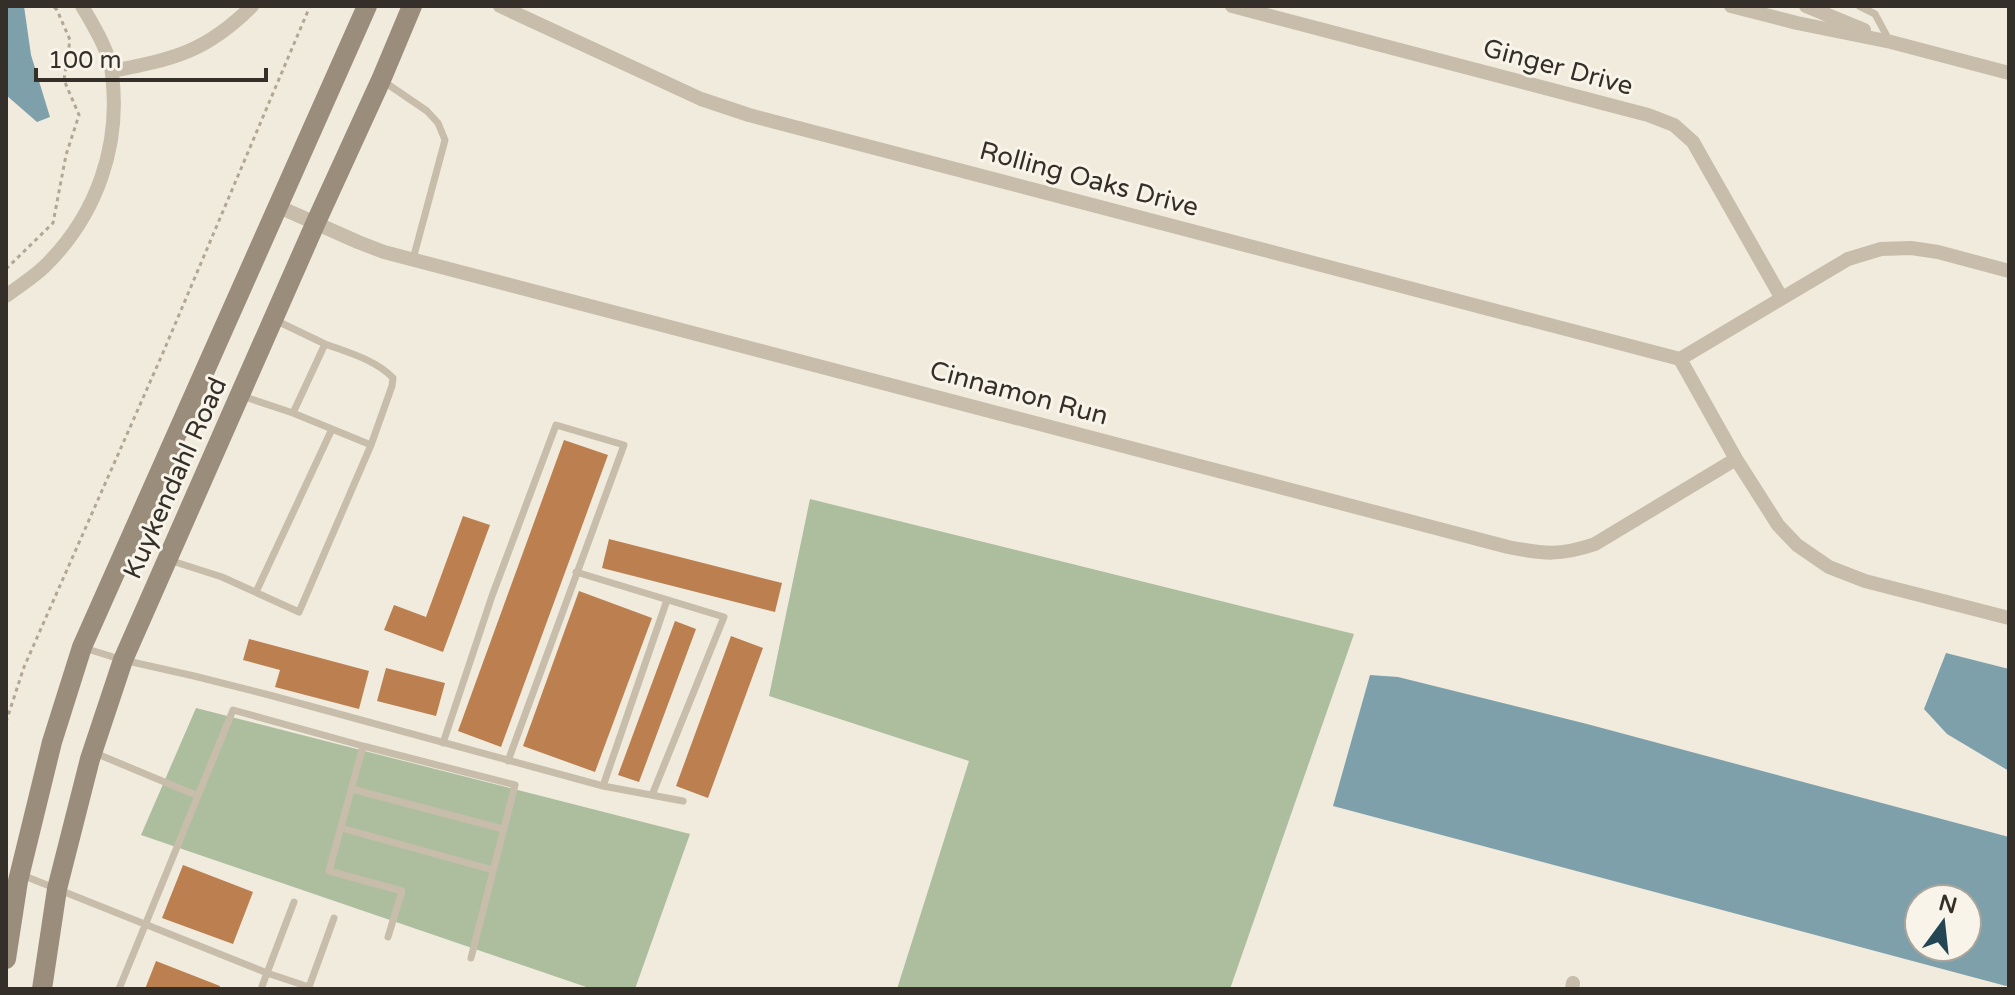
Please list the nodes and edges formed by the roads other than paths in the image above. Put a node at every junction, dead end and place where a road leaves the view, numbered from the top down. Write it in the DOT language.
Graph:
graph roads {
  1 [pos="82,6"];
  2 [pos="252,6"];
  3 [pos="367,6"];
  4 [pos="412,6"];
  5 [pos="500,6"];
  6 [pos="1232,6"];
  7 [pos="1731,6"];
  8 [pos="1803,6"];
  9 [pos="1859,6"];
  10 [pos="1797,23"];
  11 [pos="1891,42"];
  12 [pos="112,71"];
  13 [pos="2009,73"];
  14 [pos="381,80"];
  15 [pos="277,206"];
  16 [pos="316,222"];
  17 [pos="413,259"];
  18 [pos="2009,271"];
  19 [pos="6,296"];
  20 [pos="1781,297"];
  21 [pos="273,319"];
  22 [pos="325,344"];
  23 [pos="1680,359"];
  24 [pos="240,395"];
  25 [pos="293,413"];
  26 [pos="332,429"];
  27 [pos="371,445"];
  28 [pos="1736,459"];
  29 [pos="167,560"];
  30 [pos="576,572"];
  31 [pos="256,592"];
  32 [pos="667,600"];
  33 [pos="2009,618"];
  34 [pos="82,647"];
  35 [pos="123,660"];
  36 [pos="443,743"];
  37 [pos="363,746"];
  38 [pos="93,752"];
  39 [pos="508,761"];
  40 [pos="603,786"];
  41 [pos="352,789"];
  42 [pos="652,795"];
  43 [pos="198,796"];
  44 [pos="683,801"];
  45 [pos="341,828"];
  46 [pos="503,829"];
  47 [pos="493,870"];
  48 [pos="20,874"];
  49 [pos="57,889"];
  50 [pos="294,902"];
  51 [pos="334,918"];
  52 [pos="145,924"];
  53 [pos="388,937"];
  54 [pos="471,958"];
  55 [pos="6,959"];
  56 [pos="267,973"];
  57 [pos="309,988"];
  58 [pos="42,989"];
  59 [pos="119,989"];
  60 [pos="261,989"];
  1 -- 12 [label="street"];
  2 -- 12 [label="street"];
  3 -- 15 [label="main road, Kuykendahl Road"];
  4 -- 14 [label="main road, Kuykendahl Road"];
  5 -- 23 [label="street, Rolling Oaks Drive"];
  6 -- 20 [label="street, Ginger Drive"];
  7 -- 10 [label="street"];
  8 -- 10 [label="lane"];
  8 -- 11 [label="street"];
  9 -- 11 [label="lane"];
  10 -- 11 [label="street"];
  11 -- 13 [label="street"];
  12 -- 19 [label="street"];
  14 -- 16 [label="main road, Kuykendahl Road"];
  14 -- 17 [label="lane"];
  15 -- 16 [label="street, Cinnamon Run"];
  15 -- 34 [label="main road, Kuykendahl Road"];
  16 -- 17 [label="street, Cinnamon Run"];
  16 -- 21 [label="main road, Kuykendahl Road"];
  17 -- 28 [label="street, Cinnamon Run"];
  18 -- 20 [label="street"];
  20 -- 23 [label="street"];
  21 -- 22 [label="lane"];
  21 -- 24 [label="main road, Kuykendahl Road"];
  22 -- 25 [label="lane"];
  22 -- 27 [label="lane"];
  23 -- 28 [label="street"];
  24 -- 25 [label="lane"];
  24 -- 29 [label="main road, Kuykendahl Road"];
  25 -- 26 [label="lane"];
  26 -- 27 [label="lane"];
  26 -- 31 [label="lane"];
  27 -- 31 [label="lane"];
  28 -- 33 [label="street"];
  29 -- 31 [label="lane"];
  29 -- 35 [label="main road, Kuykendahl Road"];
  30 -- 32 [label="lane"];
  30 -- 36 [label="lane"];
  30 -- 39 [label="lane"];
  32 -- 40 [label="lane"];
  32 -- 42 [label="lane"];
  34 -- 35 [label="lane"];
  34 -- 48 [label="main road, Kuykendahl Road"];
  35 -- 36 [label="lane"];
  35 -- 38 [label="main road, Kuykendahl Road"];
  36 -- 39 [label="lane"];
  37 -- 41 [label="lane"];
  37 -- 43 [label="lane"];
  37 -- 46 [label="lane"];
  38 -- 43 [label="lane"];
  38 -- 49 [label="main road, Kuykendahl Road"];
  39 -- 40 [label="lane"];
  40 -- 42 [label="lane"];
  41 -- 45 [label="lane"];
  41 -- 46 [label="lane"];
  42 -- 44 [label="lane"];
  43 -- 52 [label="lane"];
  45 -- 47 [label="lane"];
  45 -- 53 [label="lane"];
  46 -- 47 [label="lane"];
  47 -- 54 [label="lane"];
  48 -- 49 [label="lane"];
  48 -- 55 [label="main road, Kuykendahl Road"];
  49 -- 52 [label="lane"];
  49 -- 58 [label="main road, Kuykendahl Road"];
  50 -- 56 [label="lane"];
  51 -- 57 [label="lane"];
  52 -- 56 [label="lane"];
  52 -- 59 [label="lane"];
  56 -- 57 [label="lane"];
  56 -- 60 [label="lane"];
}
